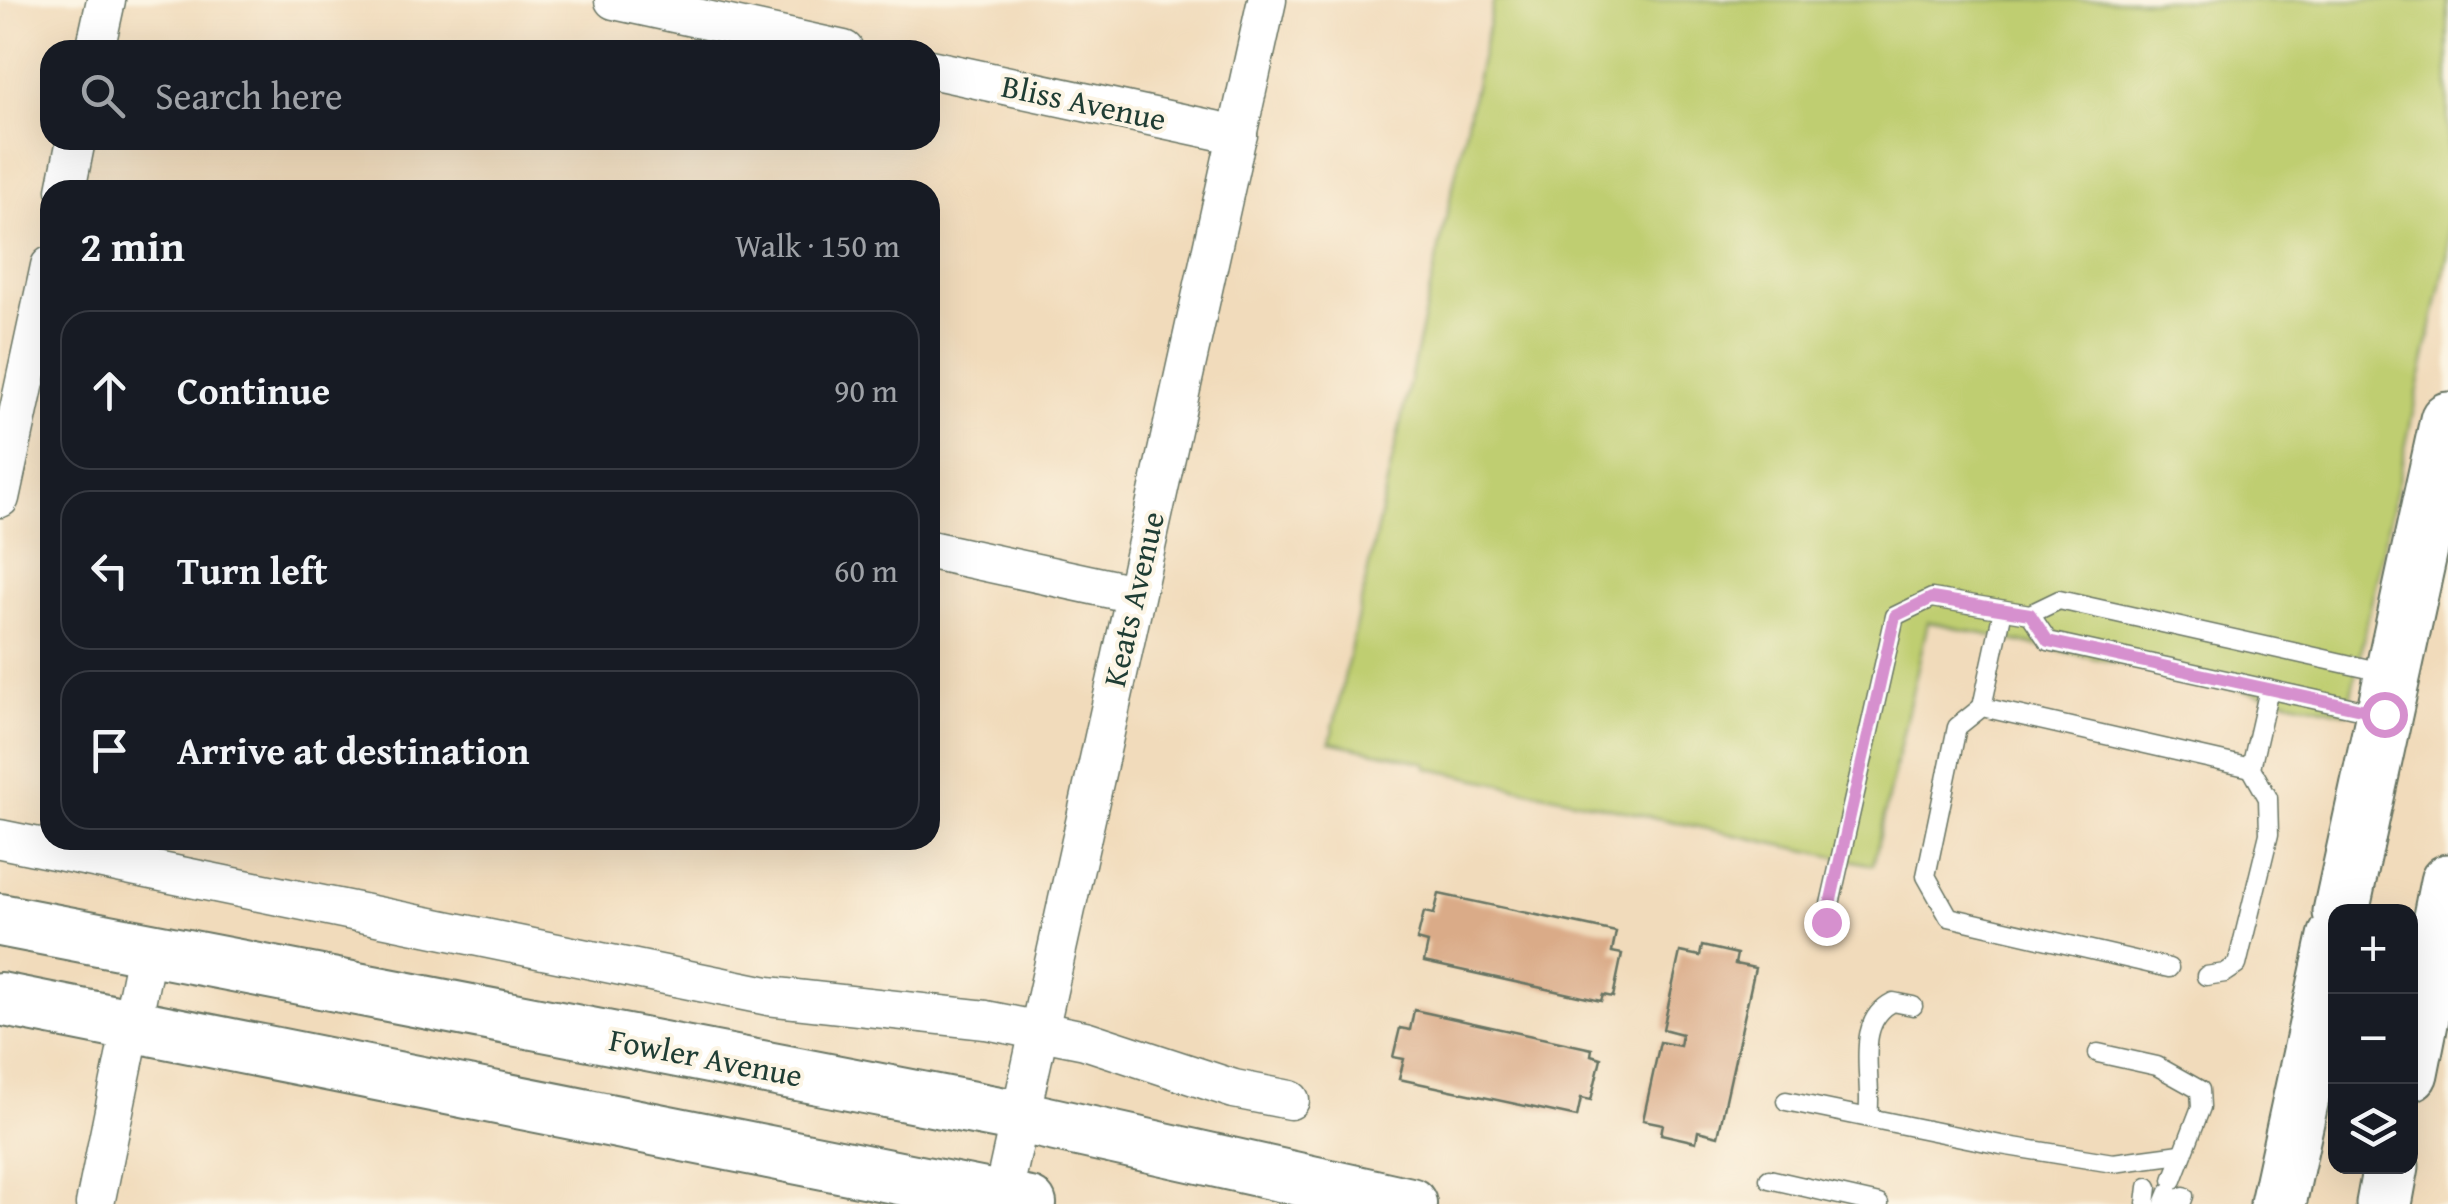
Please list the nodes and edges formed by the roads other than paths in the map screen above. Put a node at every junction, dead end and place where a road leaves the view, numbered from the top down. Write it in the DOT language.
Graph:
graph roads {
  1 [pos="106,0"];
  2 [pos="614,0"];
  3 [pos="1267,0"];
  4 [pos="97,40"];
  5 [pos="798,40"];
  6 [pos="940,70"];
  7 [pos="1238,135"];
  8 [pos="74,150"];
  9 [pos="68,180"];
  10 [pos="40,297"];
  11 [pos="13,382"];
  12 [pos="2448,420"];
  13 [pos="0,498"];
  14 [pos="940,552"];
  15 [pos="1134,594"];
  16 [pos="2003,610"];
  17 [pos="2030,614"];
  18 [pos="2269,689"];
  19 [pos="2388,694"];
  20 [pos="1982,707"];
  21 [pos="2250,768"];
  22 [pos="0,839"];
  23 [pos="40,847"];
  24 [pos="54,850"];
  25 [pos="2448,882"];
  26 [pos="2343,904"];
  27 [pos="0,920"];
  28 [pos="1826,922"];
  29 [pos="147,948"];
  30 [pos="2169,968"];
  31 [pos="2328,974"];
  32 [pos="2206,976"];
  33 [pos="0,999"];
  34 [pos="1913,1006"];
  35 [pos="132,1025"];
  36 [pos="1038,1030"];
  37 [pos="2418,1033"];
  38 [pos="2098,1053"];
  39 [pos="1290,1100"];
  40 [pos="1786,1100"];
  41 [pos="1868,1116"];
  42 [pos="1020,1118"];
  43 [pos="2390,1174"];
  44 [pos="1769,1179"];
  45 [pos="2177,1184"];
  46 [pos="2148,1188"];
  47 [pos="1016,1201"];
  48 [pos="95,1204"];
  49 [pos="1410,1204"];
  50 [pos="1879,1204"];
  51 [pos="2278,1204"];
  52 [pos="2384,1204"];
  1 -- 4 [label="street"];
  2 -- 5 [label="street"];
  3 -- 7 [label="street, Keats Avenue"];
  6 -- 7 [label="street, Bliss Avenue"];
  7 -- 15 [label="street, Keats Avenue"];
  8 -- 9 [label="street"];
  10 -- 11 [label="street"];
  11 -- 13 [label="street"];
  12 -- 19 [label="main road"];
  14 -- 15 [label="street"];
  15 -- 36 [label="street, Keats Avenue"];
  16 -- 17 [label="lane"];
  16 -- 20 [label="lane"];
  16 -- 28 [label="lane"];
  17 -- 18 [label="lane"];
  17 -- 19 [label="lane"];
  18 -- 19 [label="lane"];
  18 -- 21 [label="lane"];
  19 -- 26 [label="main road"];
  20 -- 21 [label="lane"];
  20 -- 30 [label="lane"];
  21 -- 32 [label="lane"];
  22 -- 23 [label="street"];
  24 -- 36 [label="street"];
  25 -- 37 [label="main road"];
  27 -- 29 [label="main road, Fowler Avenue"];
  29 -- 35 [label="street"];
  29 -- 42 [label="main road, Fowler Avenue"];
  31 -- 51 [label="main road"];
  33 -- 35 [label="main road"];
  34 -- 41 [label="lane"];
  35 -- 47 [label="main road"];
  35 -- 48 [label="street"];
  36 -- 39 [label="street"];
  36 -- 42 [label="street, Keats Avenue"];
  38 -- 45 [label="lane"];
  40 -- 41 [label="lane"];
  41 -- 45 [label="lane"];
  42 -- 47 [label="street, Keats Avenue"];
  42 -- 49 [label="main road, Fowler Avenue"];
  43 -- 52 [label="main road"];
  44 -- 50 [label="lane"];
  45 -- 46 [label="lane"];
}
